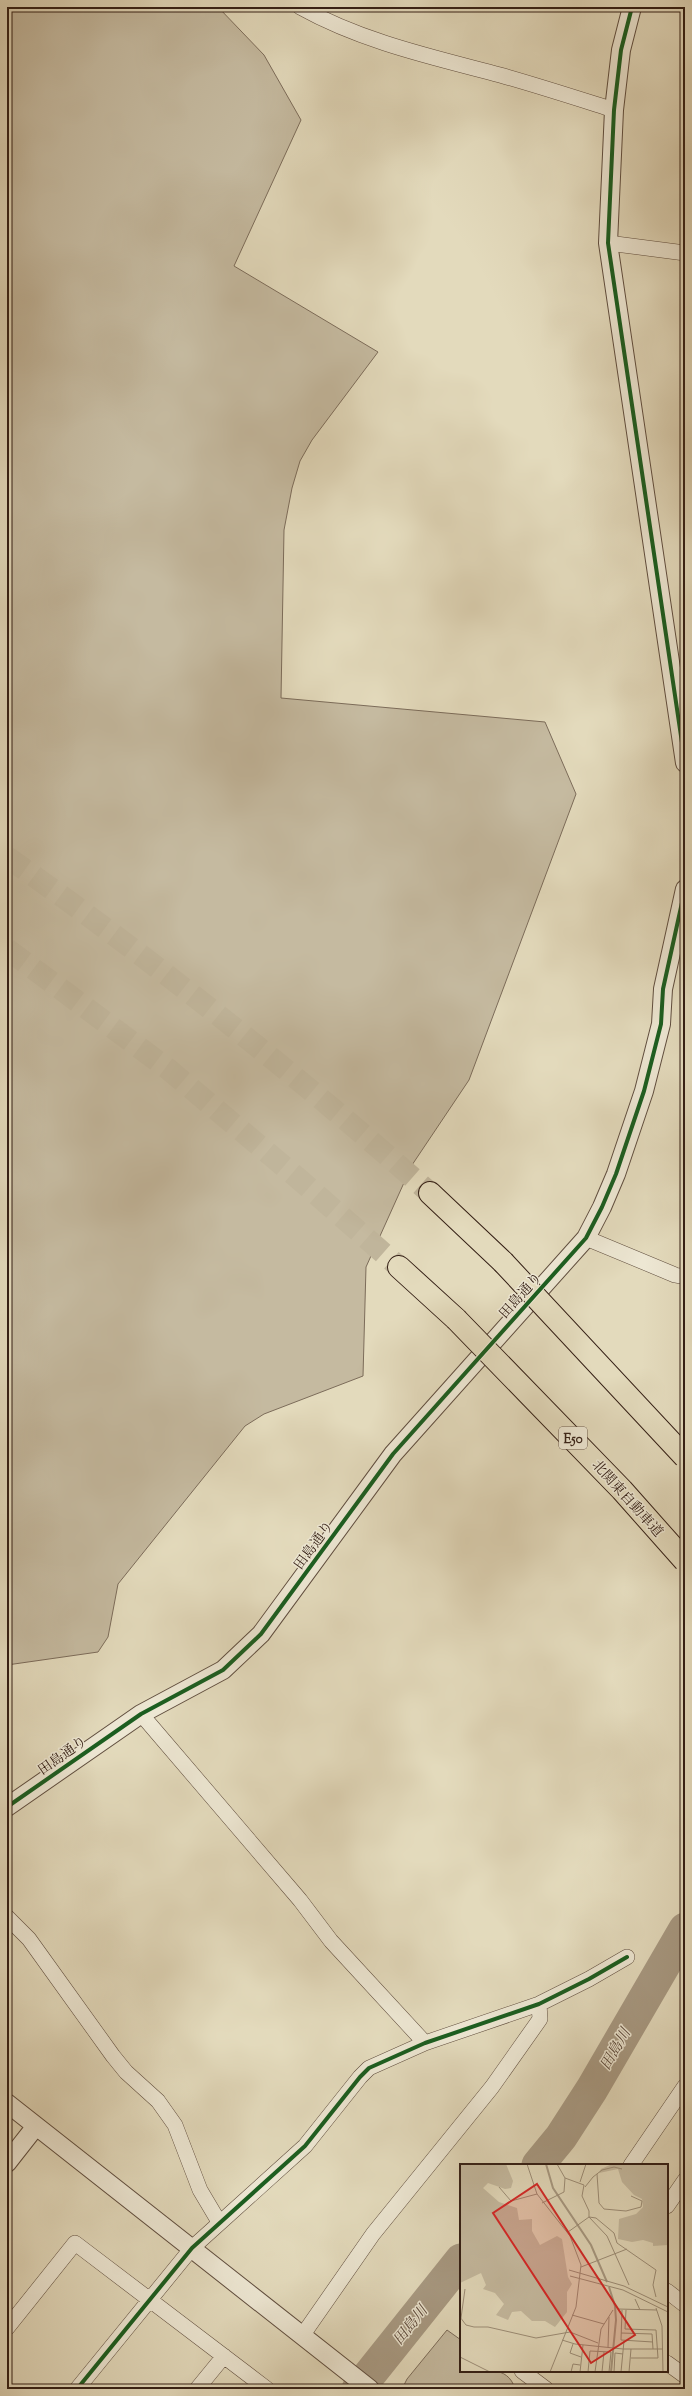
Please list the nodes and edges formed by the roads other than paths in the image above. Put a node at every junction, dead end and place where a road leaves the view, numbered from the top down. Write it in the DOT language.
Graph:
graph roads {
  1 [pos="300,7"];
  2 [pos="632,7"];
  3 [pos="614,110"];
  4 [pos="608,243"];
  5 [pos="685,252"];
  6 [pos="685,758"];
  7 [pos="685,889"];
  8 [pos="430,1192"];
  9 [pos="586,1238"];
  10 [pos="399,1267"];
  11 [pos="685,1277"];
  12 [pos="685,1457"];
  13 [pos="685,1561"];
  14 [pos="141,1714"];
  15 [pos="7,1806"];
  16 [pos="7,1917"];
  17 [pos="627,1957"];
  18 [pos="539,2004"];
  19 [pos="425,2043"];
  20 [pos="685,2086"];
  21 [pos="7,2103"];
  22 [pos="36,2126"];
  23 [pos="7,2163"];
  24 [pos="632,2164"];
  25 [pos="685,2180"];
  26 [pos="668,2205"];
  27 [pos="219,2222"];
  28 [pos="192,2248"];
  29 [pos="668,2292"];
  30 [pos="148,2298"];
  31 [pos="685,2305"];
  32 [pos="7,2328"];
  33 [pos="302,2336"];
  34 [pos="224,2356"];
  35 [pos="668,2364"];
  36 [pos="685,2376"];
  37 [pos="527,2380"];
  38 [pos="77,2389"];
  39 [pos="197,2389"];
  40 [pos="267,2389"];
  41 [pos="370,2389"];
  42 [pos="546,2389"];
  1 -- 3 [label="street"];
  2 -- 3 [label="street"];
  3 -- 4 [label="street"];
  4 -- 5 [label="street"];
  4 -- 6 [label="street"];
  7 -- 9 [label="street, 田島通り"];
  8 -- 12 [label="highway, bridge"];
  9 -- 11 [label="street"];
  9 -- 14 [label="street, 田島通り"];
  10 -- 13 [label="highway, 北関東自動車道 / E50, bridge"];
  14 -- 15 [label="street, 田島通り"];
  14 -- 19 [label="street"];
  16 -- 27 [label="street"];
  17 -- 18 [label="street"];
  18 -- 19 [label="street"];
  18 -- 33 [label="street"];
  19 -- 27 [label="street"];
  20 -- 24 [label="street"];
  21 -- 22 [label="street"];
  22 -- 23 [label="street"];
  22 -- 28 [label="street"];
  25 -- 26 [label="street"];
  27 -- 28 [label="street"];
  28 -- 30 [label="street"];
  28 -- 33 [label="street"];
  29 -- 31 [label="street"];
  30 -- 32 [label="street"];
  30 -- 34 [label="street"];
  30 -- 38 [label="street"];
  33 -- 41 [label="street"];
  34 -- 39 [label="street"];
  34 -- 40 [label="street"];
  35 -- 36 [label="street"];
  37 -- 42 [label="street"];
}
